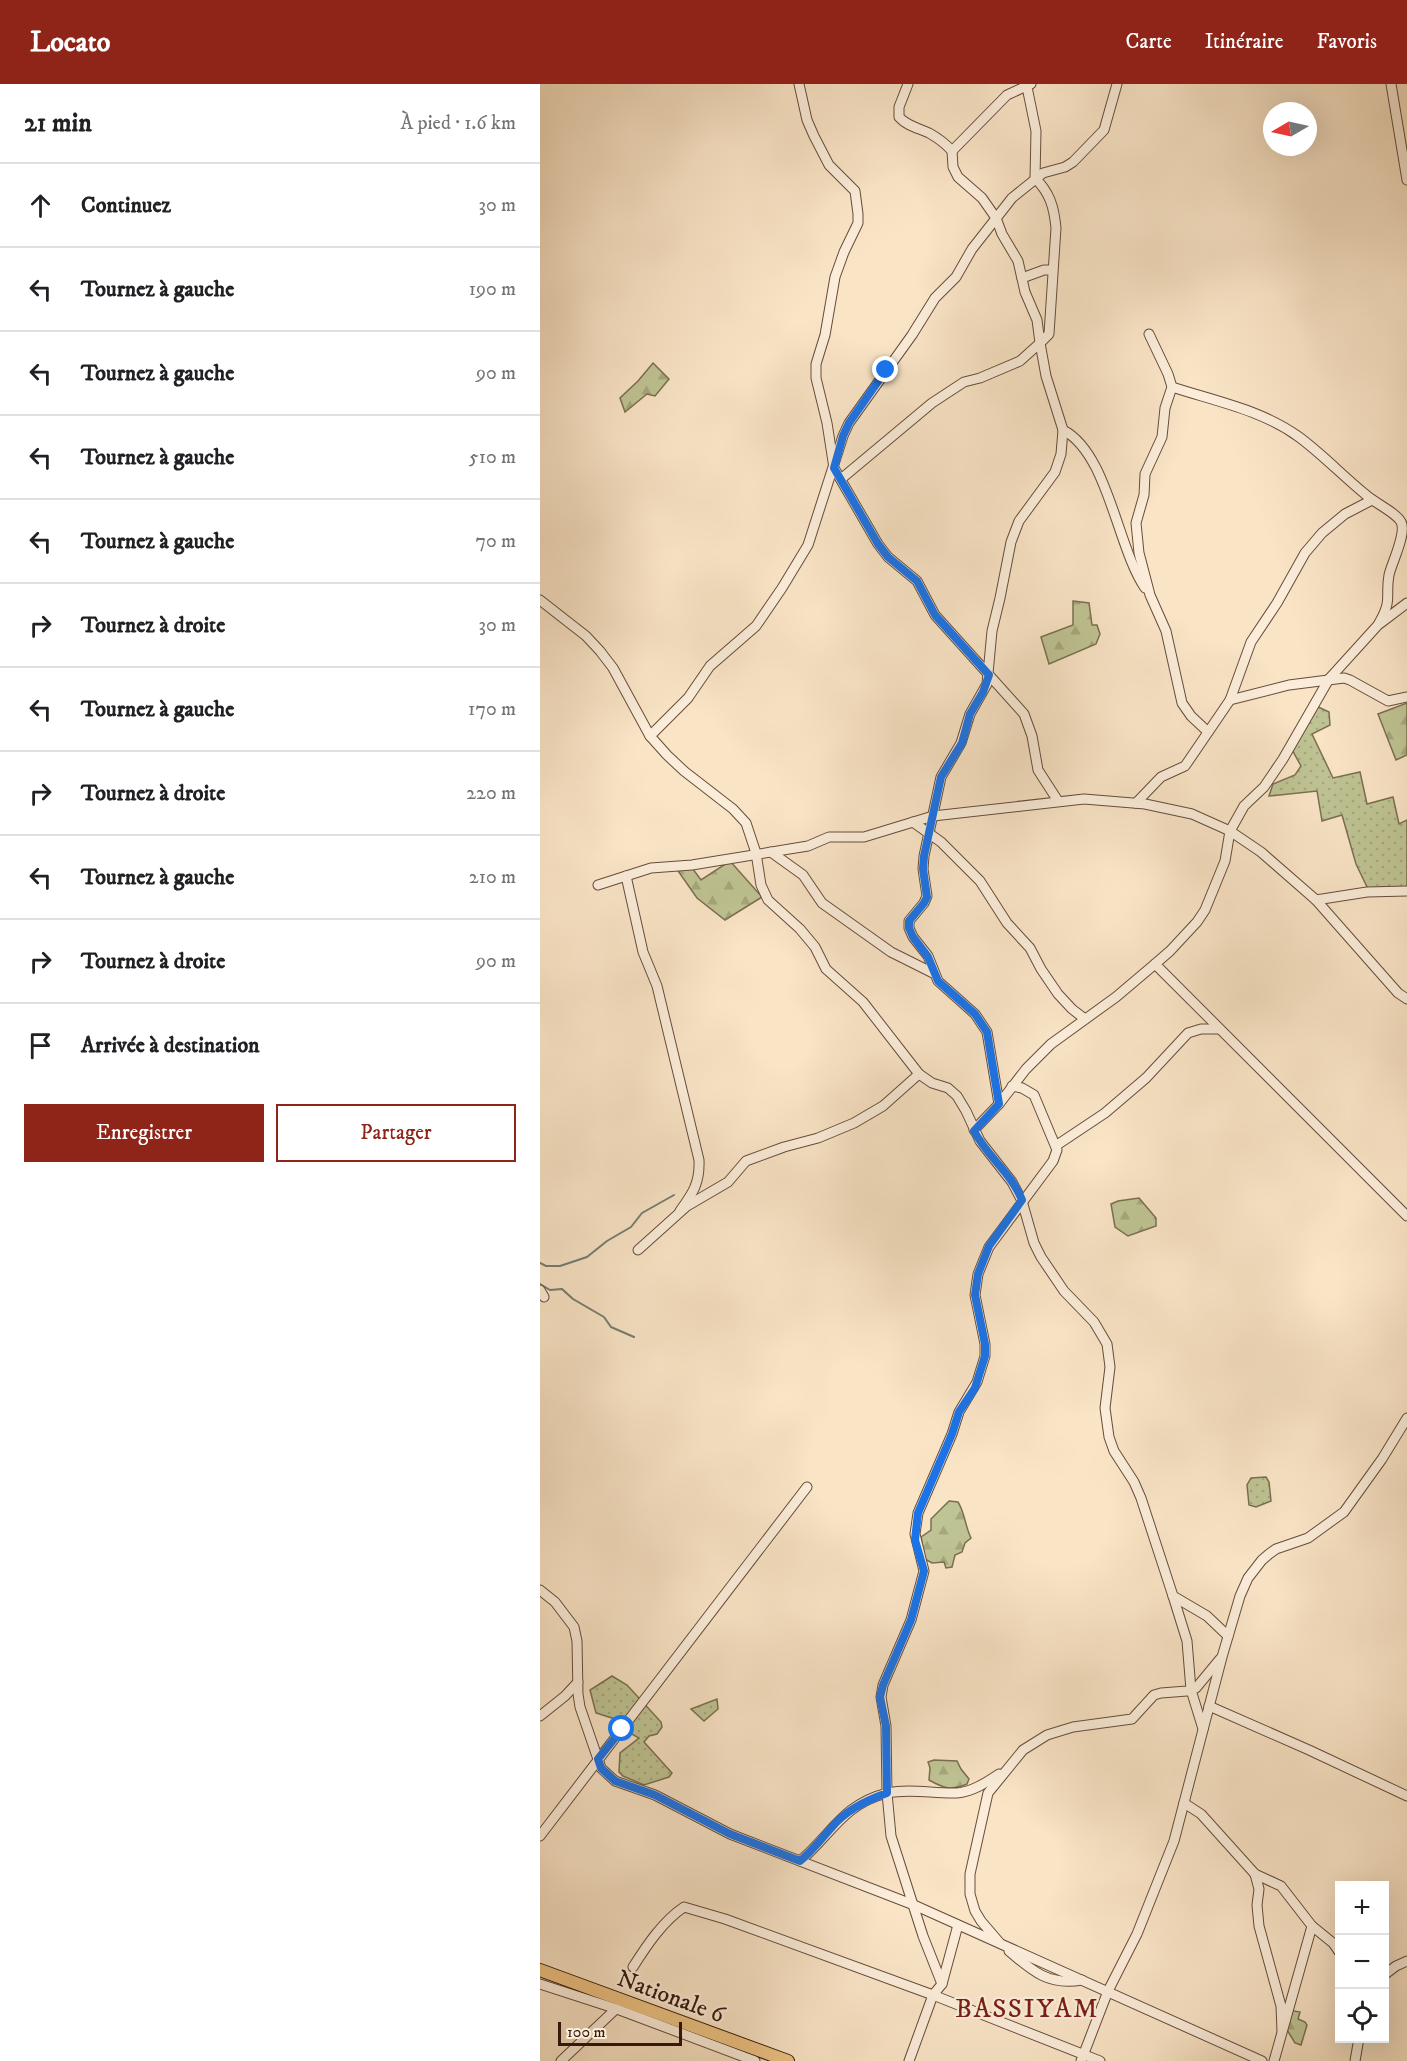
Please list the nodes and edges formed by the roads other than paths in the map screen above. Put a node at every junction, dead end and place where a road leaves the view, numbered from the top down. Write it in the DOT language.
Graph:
graph roads {
  1 [pos="799,84"];
  2 [pos="908,84"];
  3 [pos="1117,84"];
  4 [pos="1391,84"];
  5 [pos="1023,86"];
  6 [pos="952,151"];
  7 [pos="1035,178"];
  8 [pos="1407,180"];
  9 [pos="996,218"];
  10 [pos="1052,270"];
  11 [pos="1022,278"];
  12 [pos="1149,334"];
  13 [pos="1040,343"];
  14 [pos="1172,387"];
  15 [pos="1063,430"];
  16 [pos="834,468"];
  17 [pos="841,479"];
  18 [pos="1372,500"];
  19 [pos="1150,595"];
  20 [pos="540,600"];
  21 [pos="1407,603"];
  22 [pos="1378,625"];
  23 [pos="989,675"];
  24 [pos="1329,679"];
  25 [pos="1407,697"];
  26 [pos="1230,700"];
  27 [pos="1208,732"];
  28 [pos="650,736"];
  29 [pos="1058,801"];
  30 [pos="1136,803"];
  31 [pos="933,816"];
  32 [pos="912,822"];
  33 [pos="1230,831"];
  34 [pos="927,833"];
  35 [pos="771,852"];
  36 [pos="756,853"];
  37 [pos="626,876"];
  38 [pos="598,885"];
  39 [pos="1407,891"];
  40 [pos="1316,900"];
  41 [pos="1155,963"];
  42 [pos="933,973"];
  43 [pos="1407,999"];
  44 [pos="1085,1019"];
  45 [pos="1219,1029"];
  46 [pos="919,1074"];
  47 [pos="1012,1086"];
  48 [pos="999,1104"];
  49 [pos="974,1131"];
  50 [pos="1056,1145"];
  51 [pos="1022,1200"];
  52 [pos="680,1210"];
  53 [pos="1407,1216"];
  54 [pos="638,1250"];
  55 [pos="1407,1418"];
  56 [pos="807,1487"];
  57 [pos="540,1590"];
  58 [pos="1173,1596"];
  59 [pos="1228,1636"];
  60 [pos="1222,1657"];
  61 [pos="578,1682"];
  62 [pos="1191,1690"];
  63 [pos="1209,1706"];
  64 [pos="540,1716"];
  65 [pos="1204,1731"];
  66 [pos="598,1759"];
  67 [pos="1006,1769"];
  68 [pos="887,1793"];
  69 [pos="1407,1796"];
  70 [pos="1184,1803"];
  71 [pos="540,1836"];
  72 [pos="800,1861"];
  73 [pos="1255,1875"];
  74 [pos="915,1905"];
  75 [pos="958,1924"];
  76 [pos="1312,1926"];
  77 [pos="1002,1944"];
  78 [pos="1335,1946"];
  79 [pos="1407,1961"];
  80 [pos="633,1967"];
  81 [pos="540,1970"];
  82 [pos="1389,1971"];
  83 [pos="540,1984"];
  84 [pos="942,1984"];
  85 [pos="1108,1991"];
  86 [pos="933,1995"];
  87 [pos="620,2005"];
  88 [pos="1282,2031"];
  89 [pos="1358,2043"];
  90 [pos="753,2058"];
  91 [pos="1082,2058"];
  92 [pos="561,2061"];
  93 [pos="788,2061"];
  94 [pos="909,2061"];
  95 [pos="1100,2061"];
  96 [pos="1262,2061"];
  97 [pos="1274,2061"];
  98 [pos="1355,2061"];
  1 -- 16 [label="street"];
  2 -- 6 [label="street"];
  3 -- 7 [label="street"];
  4 -- 8 [label="street"];
  5 -- 6 [label="street"];
  5 -- 7 [label="street"];
  6 -- 9 [label="street"];
  7 -- 9 [label="street"];
  7 -- 10 [label="street"];
  9 -- 11 [label="street"];
  9 -- 16 [label="street"];
  10 -- 11 [label="street"];
  10 -- 13 [label="street"];
  11 -- 13 [label="street"];
  12 -- 14 [label="street"];
  13 -- 15 [label="street"];
  13 -- 17 [label="street"];
  14 -- 18 [label="street"];
  14 -- 19 [label="street"];
  15 -- 19 [label="street"];
  15 -- 23 [label="street"];
  16 -- 17 [label="street"];
  16 -- 28 [label="street"];
  17 -- 23 [label="street"];
  18 -- 22 [label="street"];
  18 -- 26 [label="street"];
  19 -- 27 [label="street"];
  20 -- 28 [label="street"];
  21 -- 22 [label="street"];
  22 -- 24 [label="street"];
  23 -- 29 [label="street"];
  23 -- 31 [label="street"];
  24 -- 25 [label="street"];
  24 -- 26 [label="street"];
  24 -- 33 [label="street"];
  26 -- 27 [label="street"];
  27 -- 30 [label="street"];
  28 -- 36 [label="street"];
  29 -- 30 [label="street"];
  29 -- 31 [label="street"];
  30 -- 33 [label="street"];
  31 -- 32 [label="street"];
  31 -- 34 [label="street"];
  32 -- 34 [label="street"];
  32 -- 35 [label="street"];
  33 -- 40 [label="street"];
  33 -- 41 [label="street"];
  34 -- 42 [label="street"];
  34 -- 44 [label="street"];
  35 -- 36 [label="street"];
  35 -- 42 [label="street"];
  36 -- 37 [label="street"];
  36 -- 46 [label="street"];
  37 -- 38 [label="street"];
  37 -- 52 [label="street"];
  39 -- 40 [label="street"];
  40 -- 43 [label="street"];
  41 -- 44 [label="street"];
  41 -- 45 [label="street"];
  42 -- 48 [label="street"];
  44 -- 47 [label="street"];
  45 -- 50 [label="street"];
  45 -- 53 [label="street"];
  46 -- 49 [label="street"];
  46 -- 52 [label="street"];
  47 -- 48 [label="street"];
  47 -- 50 [label="street"];
  48 -- 49 [label="street"];
  49 -- 51 [label="street"];
  50 -- 51 [label="street"];
  51 -- 58 [label="street"];
  51 -- 68 [label="street"];
  52 -- 54 [label="street"];
  55 -- 59 [label="street"];
  56 -- 66 [label="street"];
  57 -- 61 [label="street"];
  58 -- 59 [label="street"];
  58 -- 62 [label="street"];
  59 -- 60 [label="street"];
  60 -- 62 [label="street"];
  60 -- 63 [label="street"];
  61 -- 64 [label="street"];
  61 -- 66 [label="street"];
  62 -- 65 [label="street"];
  62 -- 67 [label="street"];
  63 -- 65 [label="street"];
  63 -- 69 [label="street"];
  65 -- 70 [label="street"];
  66 -- 71 [label="street"];
  66 -- 72 [label="street"];
  67 -- 68 [label="street"];
  67 -- 77 [label="street"];
  68 -- 72 [label="street"];
  68 -- 74 [label="street"];
  70 -- 73 [label="street"];
  70 -- 85 [label="street"];
  72 -- 74 [label="street"];
  73 -- 76 [label="street"];
  73 -- 88 [label="street"];
  74 -- 75 [label="street"];
  74 -- 84 [label="street"];
  75 -- 77 [label="street"];
  75 -- 84 [label="street"];
  76 -- 78 [label="street"];
  76 -- 88 [label="street"];
  77 -- 85 [label="street"];
  79 -- 82 [label="street"];
  80 -- 86 [label="street"];
  81 -- 87 [label="main road, Nationale 6"];
  83 -- 87 [label="street"];
  84 -- 86 [label="street"];
  85 -- 91 [label="street"];
  85 -- 96 [label="street"];
  86 -- 91 [label="street"];
  86 -- 94 [label="street"];
  87 -- 90 [label="main road, Nationale 6"];
  87 -- 92 [label="street"];
  88 -- 97 [label="street"];
  89 -- 98 [label="street"];
  90 -- 93 [label="main road, Nationale 6"];
  91 -- 95 [label="street"];
}
